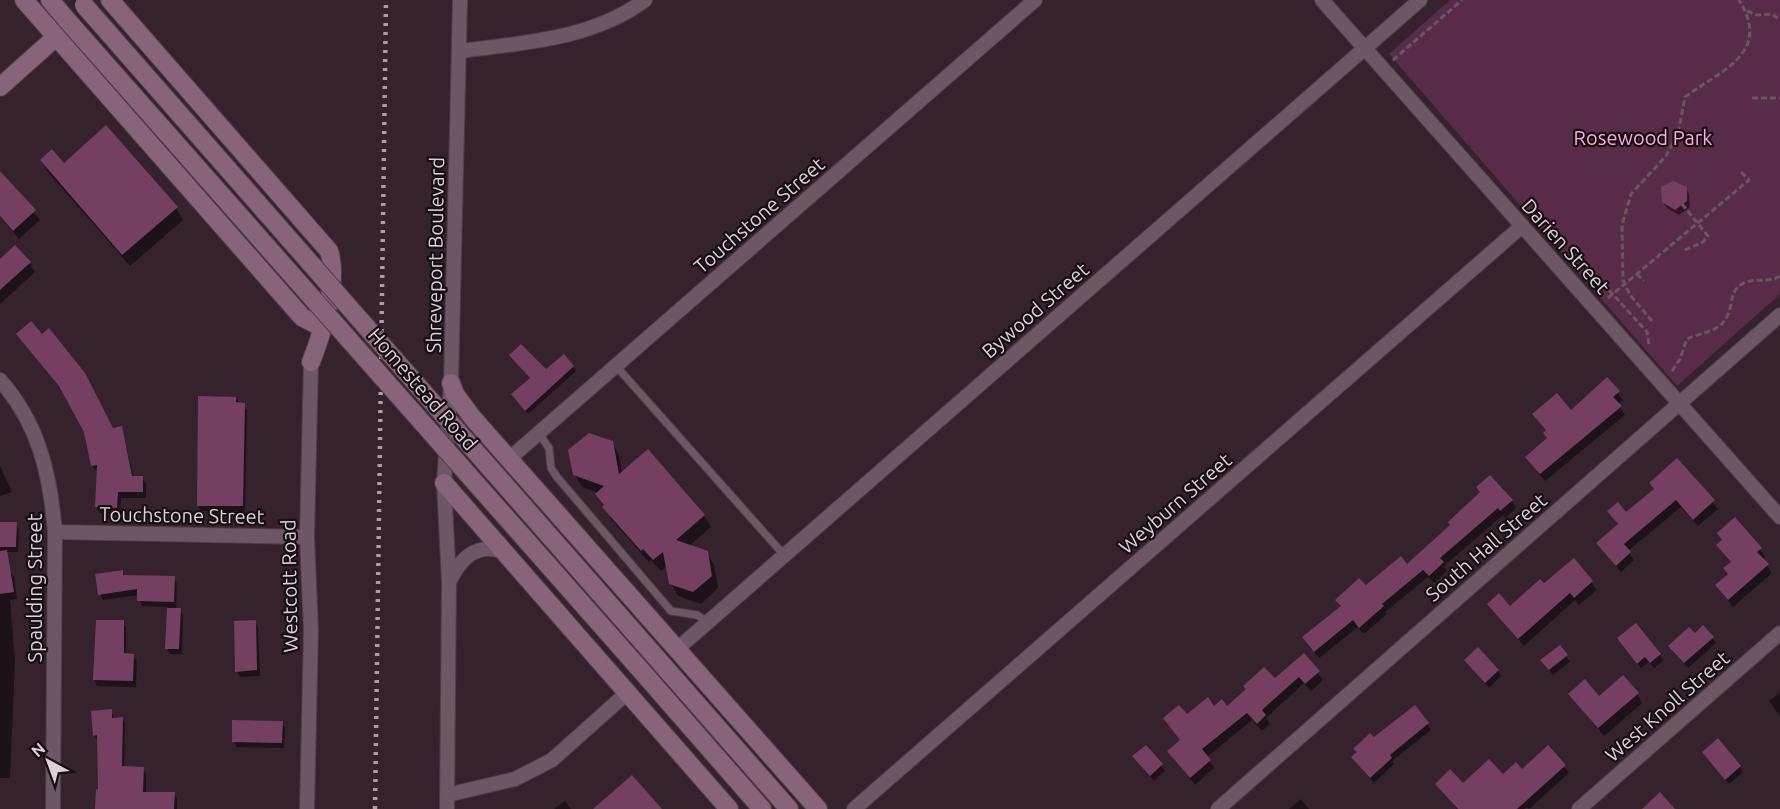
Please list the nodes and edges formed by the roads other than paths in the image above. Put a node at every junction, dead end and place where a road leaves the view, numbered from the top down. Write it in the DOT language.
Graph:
graph roads {
  1 [pos="24,0"];
  2 [pos="50,0"];
  3 [pos="110,0"];
  4 [pos="460,0"];
  5 [pos="645,0"];
  6 [pos="1035,0"];
  7 [pos="1322,0"];
  8 [pos="1420,0"];
  9 [pos="82,3"];
  10 [pos="56,37"];
  11 [pos="1364,49"];
  12 [pos="460,51"];
  13 [pos="2,80"];
  14 [pos="1522,226"];
  15 [pos="1780,315"];
  16 [pos="302,317"];
  17 [pos="324,322"];
  18 [pos="311,362"];
  19 [pos="616,366"];
  20 [pos="0,380"];
  21 [pos="451,382"];
  22 [pos="1680,403"];
  23 [pos="472,417"];
  24 [pos="449,418"];
  25 [pos="539,434"];
  26 [pos="509,459"];
  27 [pos="444,483"];
  28 [pos="1780,517"];
  29 [pos="55,532"];
  30 [pos="307,537"];
  31 [pos="502,551"];
  32 [pos="784,555"];
  33 [pos="448,582"];
  34 [pos="708,622"];
  35 [pos="1780,633"];
  36 [pos="676,650"];
  37 [pos="627,693"];
  38 [pos="447,795"];
  39 [pos="52,809"];
  40 [pos="307,809"];
  41 [pos="447,809"];
  42 [pos="729,809"];
  43 [pos="762,809"];
  44 [pos="789,809"];
  45 [pos="818,809"];
  46 [pos="854,809"];
  47 [pos="1218,809"];
  48 [pos="1579,809"];
  1 -- 10 [label="main road"];
  2 -- 43 [label="main road, Homestead Road, bridge"];
  3 -- 17 [label="main road"];
  4 -- 12 [label="street, Shreveport Boulevard"];
  5 -- 12 [label="street"];
  6 -- 19 [label="street, Touchstone Street"];
  7 -- 11 [label="street, Darien Street"];
  8 -- 11 [label="street, Bywood Street"];
  9 -- 44 [label="main road, Homestead Road, bridge"];
  10 -- 13 [label="main road"];
  10 -- 16 [label="main road"];
  11 -- 14 [label="street, Darien Street"];
  11 -- 32 [label="street, Bywood Street"];
  12 -- 21 [label="street, Shreveport Boulevard"];
  14 -- 22 [label="street, Darien Street"];
  14 -- 46 [label="street, Weyburn Street"];
  15 -- 22 [label="street, South Hall Street"];
  16 -- 17 [label="main road"];
  16 -- 18 [label="main road"];
  17 -- 18 [label="main road"];
  18 -- 30 [label="street, Westcott Road"];
  19 -- 25 [label="street, Touchstone Street"];
  19 -- 32 [label="lane"];
  20 -- 29 [label="street, Spaulding Street"];
  21 -- 23 [label="main road"];
  21 -- 24 [label="street, Shreveport Boulevard"];
  22 -- 28 [label="street, Darien Street"];
  22 -- 47 [label="street, South Hall Street"];
  23 -- 24 [label="main road"];
  23 -- 26 [label="main road"];
  24 -- 27 [label="street, Shreveport Boulevard"];
  25 -- 26 [label="street, Touchstone Street"];
  25 -- 34 [label="lane"];
  26 -- 36 [label="main road"];
  27 -- 31 [label="main road"];
  27 -- 33 [label="street, Shreveport Boulevard"];
  29 -- 30 [label="street, Touchstone Street"];
  29 -- 39 [label="street, Spaulding Street"];
  30 -- 40 [label="street, Westcott Road"];
  31 -- 33 [label="street"];
  31 -- 37 [label="main road"];
  32 -- 34 [label="street, Bywood Street"];
  33 -- 38 [label="street, Shreveport Boulevard"];
  34 -- 36 [label="street, Bywood Street"];
  35 -- 48 [label="street, West Knoll Street"];
  36 -- 45 [label="main road"];
  37 -- 38 [label="street"];
  37 -- 42 [label="main road"];
  38 -- 41 [label="street, Shreveport Boulevard"];
}
